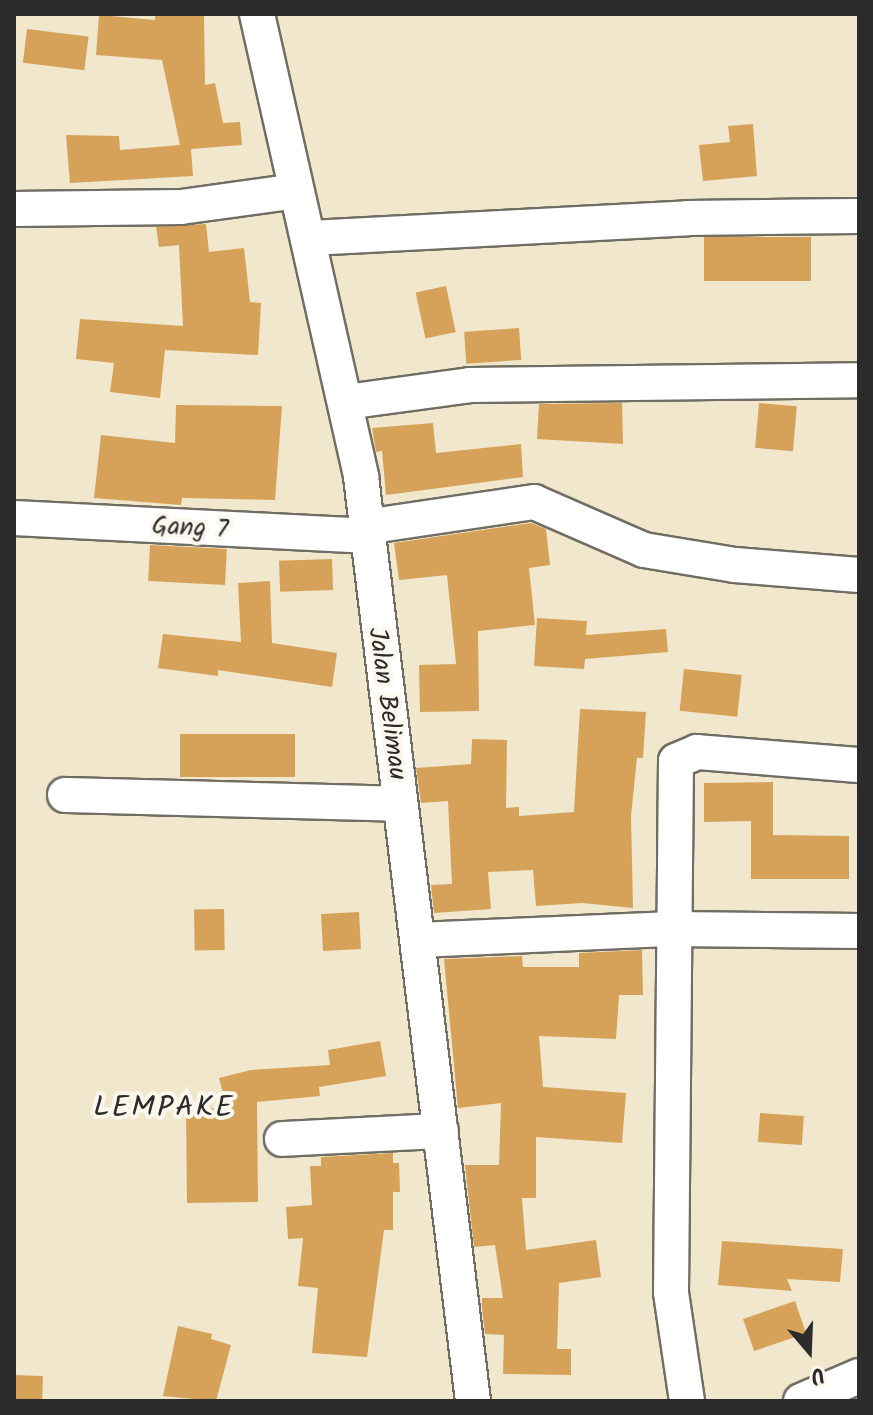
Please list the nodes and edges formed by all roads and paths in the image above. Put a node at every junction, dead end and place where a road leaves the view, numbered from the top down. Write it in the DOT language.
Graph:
graph roads {
  1 [pos="257,14"];
  2 [pos="296,191"];
  3 [pos="14,209"];
  4 [pos="859,216"];
  5 [pos="310,238"];
  6 [pos="859,380"];
  7 [pos="346,402"];
  8 [pos="14,518"];
  9 [pos="365,531"];
  10 [pos="859,575"];
  11 [pos="859,765"];
  12 [pos="65,795"];
  13 [pos="399,804"];
  14 [pos="673,929"];
  15 [pos="859,931"];
  16 [pos="418,940"];
  17 [pos="441,1131"];
  18 [pos="282,1139"];
  19 [pos="859,1376"];
  20 [pos="473,1401"];
  21 [pos="687,1401"];
  22 [pos="801,1401"];
  1 -- 2 [label="street, Jalan Belimau"];
  2 -- 3 [label="street"];
  2 -- 5 [label="street, Jalan Belimau"];
  4 -- 5 [label="street"];
  5 -- 7 [label="street, Jalan Belimau"];
  6 -- 7 [label="street"];
  7 -- 9 [label="street, Jalan Belimau"];
  8 -- 9 [label="street, Gang 7"];
  9 -- 10 [label="street, Gang 7"];
  9 -- 13 [label="street, Jalan Belimau"];
  11 -- 14 [label="street"];
  12 -- 13 [label="street"];
  13 -- 16 [label="street, Jalan Belimau"];
  14 -- 15 [label="street"];
  14 -- 16 [label="street"];
  14 -- 21 [label="street"];
  16 -- 17 [label="street, Jalan Belimau"];
  17 -- 18 [label="street"];
  17 -- 20 [label="street, Jalan Belimau"];
  19 -- 22 [label="street"];
}
